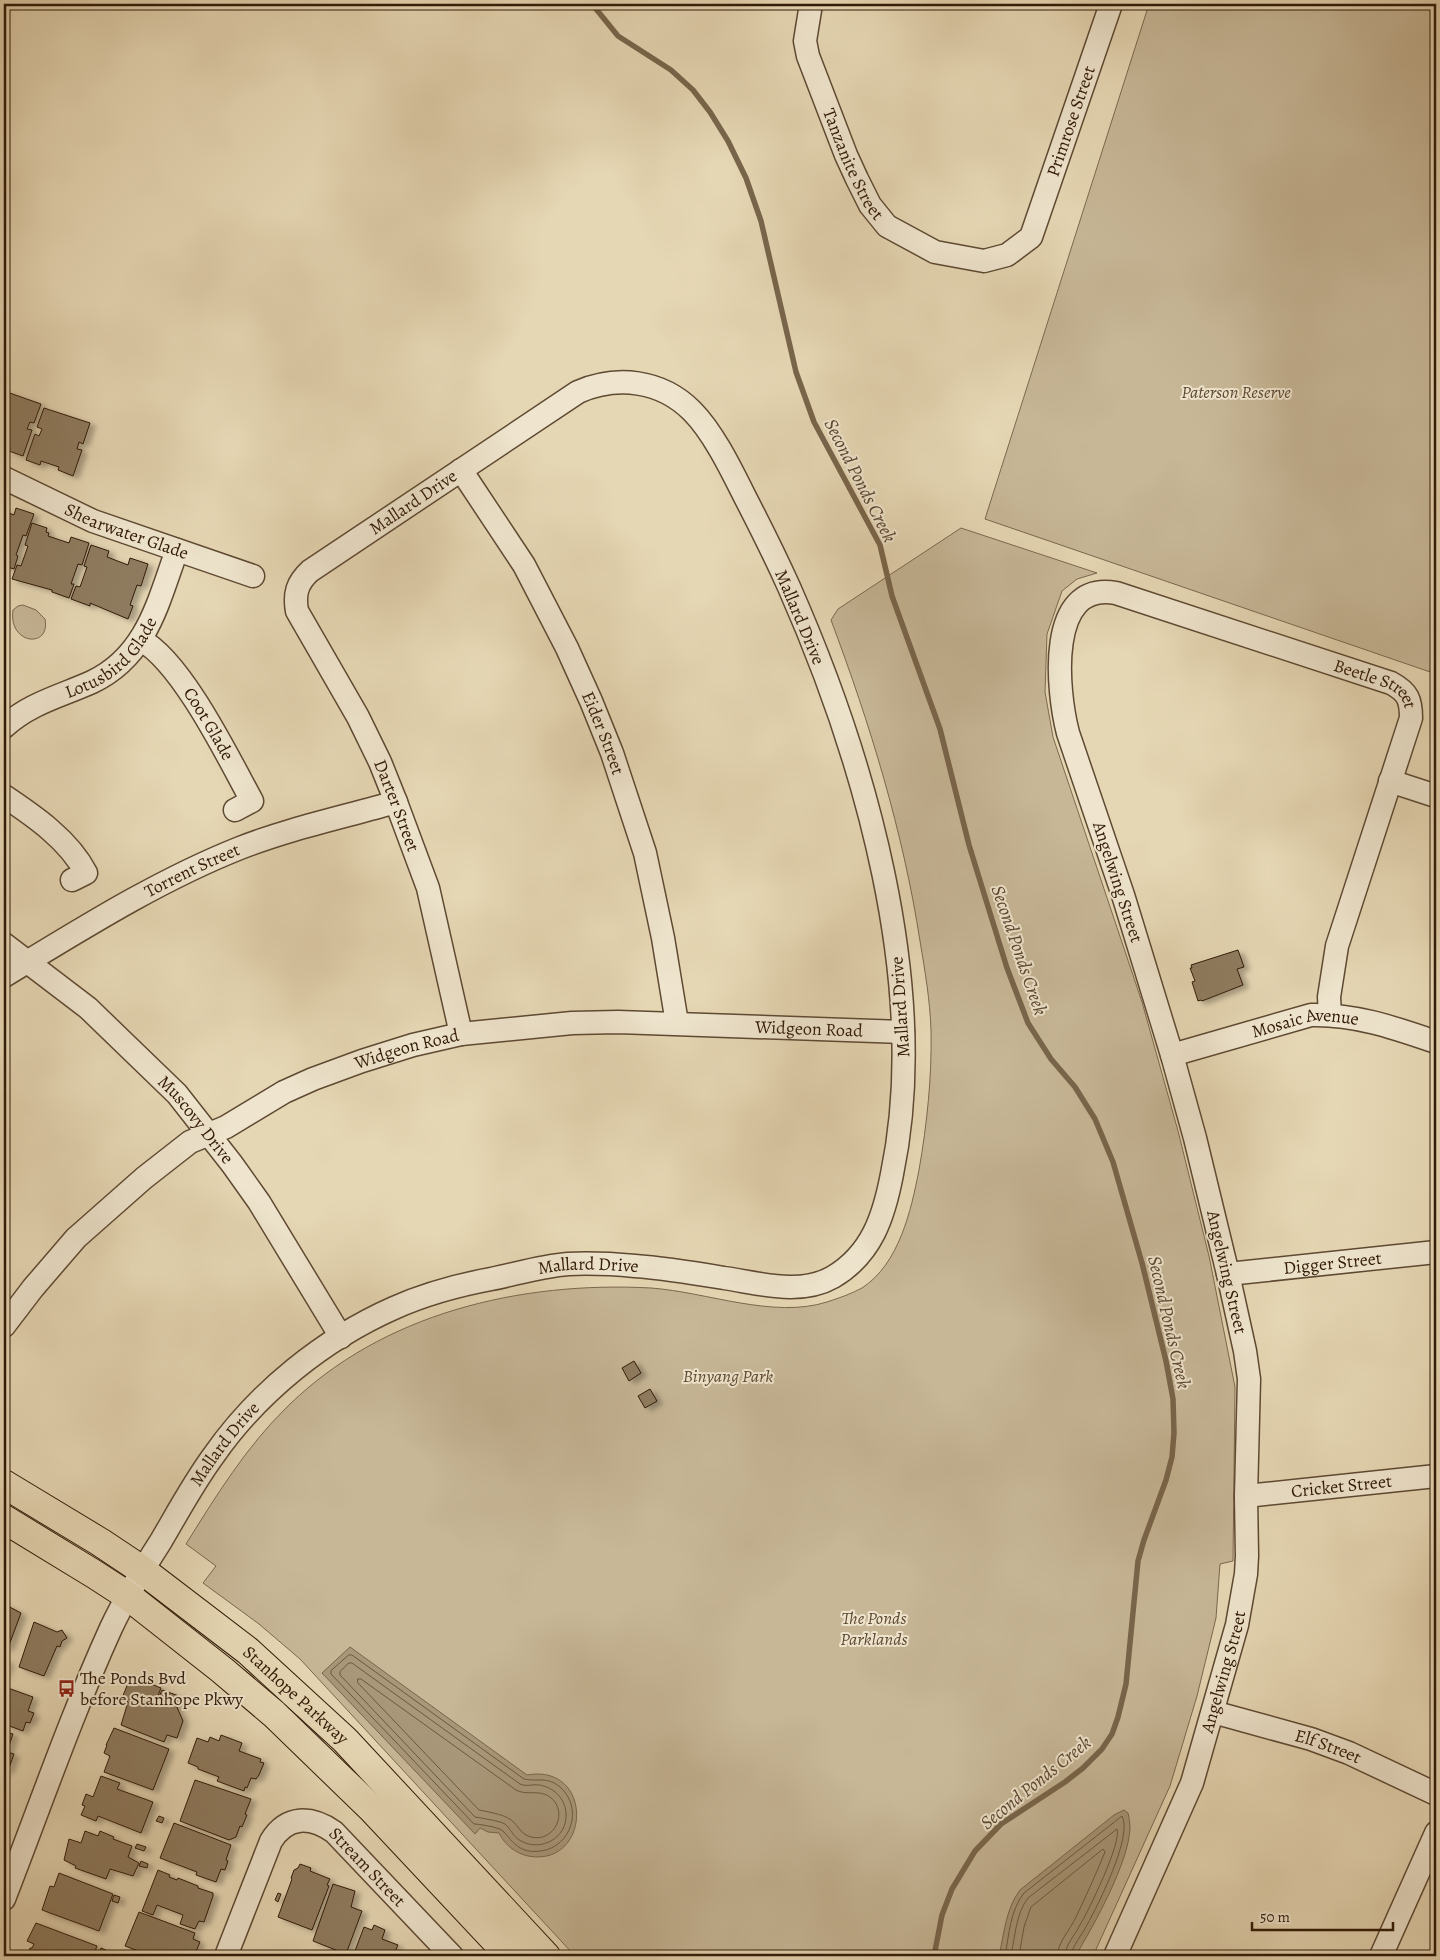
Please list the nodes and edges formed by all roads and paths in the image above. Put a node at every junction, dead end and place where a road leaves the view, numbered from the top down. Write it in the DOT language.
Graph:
graph roads {
  1 [pos="811,4"];
  2 [pos="1111,4"];
  3 [pos="1031,237"];
  4 [pos="461,470"];
  5 [pos="4,478"];
  6 [pos="177,550"];
  7 [pos="253,576"];
  8 [pos="296,592"];
  9 [pos="1087,595"];
  10 [pos="141,640"];
  11 [pos="4,726"];
  12 [pos="1390,781"];
  13 [pos="4,796"];
  14 [pos="1436,796"];
  15 [pos="396,802"];
  16 [pos="235,810"];
  17 [pos="72,880"];
  18 [pos="4,944"];
  19 [pos="28,961"];
  20 [pos="4,976"];
  21 [pos="1330,1015"];
  22 [pos="677,1023"];
  23 [pos="903,1032"];
  24 [pos="461,1034"];
  25 [pos="1436,1042"];
  26 [pos="1172,1055"];
  27 [pos="208,1134"];
  28 [pos="1436,1252"];
  29 [pos="1228,1274"];
  30 [pos="4,1326"];
  31 [pos="341,1336"];
  32 [pos="1436,1476"];
  33 [pos="4,1484"];
  34 [pos="1246,1496"];
  35 [pos="4,1519"];
  36 [pos="142,1570"];
  37 [pos="128,1596"];
  38 [pos="1214,1712"];
  39 [pos="1436,1794"];
  40 [pos="1436,1833"];
  41 [pos="4,1899"];
  42 [pos="226,1956"];
  43 [pos="452,1956"];
  44 [pos="510,1956"];
  45 [pos="546,1956"];
  46 [pos="1115,1956"];
  47 [pos="1381,1956"];
  1 -- 3 [label="street, Tanzanite Street"];
  2 -- 3 [label="street, Primrose Street"];
  4 -- 8 [label="street, Mallard Drive"];
  4 -- 22 [label="street, Eider Street"];
  4 -- 23 [label="street, Mallard Drive"];
  5 -- 6 [label="street, Shearwater Glade"];
  6 -- 7 [label="street, Shearwater Glade"];
  6 -- 10 [label="street, Lotusbird Glade"];
  8 -- 15 [label="street, Darter Street"];
  9 -- 12 [label="street, Beetle Street"];
  9 -- 26 [label="street, Angelwing Street"];
  10 -- 11 [label="street, Lotusbird Glade"];
  10 -- 16 [label="street, Coot Glade"];
  12 -- 14 [label="street"];
  12 -- 21 [label="street, Beetle Street"];
  13 -- 17 [label="street"];
  15 -- 19 [label="street, Torrent Street"];
  15 -- 24 [label="street, Darter Street"];
  18 -- 19 [label="street, Muscovy Drive"];
  19 -- 20 [label="street, Torrent Street"];
  19 -- 27 [label="street, Muscovy Drive"];
  21 -- 25 [label="street, Mosaic Avenue"];
  21 -- 26 [label="street, Mosaic Avenue"];
  22 -- 23 [label="street, Widgeon Road"];
  22 -- 24 [label="street, Widgeon Road"];
  23 -- 31 [label="street, Mallard Drive"];
  24 -- 27 [label="street, Widgeon Road"];
  26 -- 29 [label="street, Angelwing Street"];
  27 -- 30 [label="street, Widgeon Road"];
  27 -- 31 [label="street, Muscovy Drive"];
  28 -- 29 [label="street, Digger Street"];
  29 -- 34 [label="street, Angelwing Street"];
  31 -- 36 [label="street, Mallard Drive"];
  32 -- 34 [label="street, Cricket Street"];
  33 -- 36 [label="main road, Stanhope Parkway"];
  34 -- 38 [label="street, Angelwing Street"];
  35 -- 37 [label="main road, Stanhope Parkway"];
  36 -- 37 [label="street, Mallard Drive"];
  36 -- 45 [label="main road, Stanhope Parkway"];
  37 -- 41 [label="street, Mallard Drive"];
  37 -- 44 [label="main road, Stanhope Parkway"];
  38 -- 39 [label="street, Elf Street"];
  38 -- 46 [label="street, Angelwing Street"];
  40 -- 47 [label="street"];
  42 -- 43 [label="street, Stream Street"];
}
